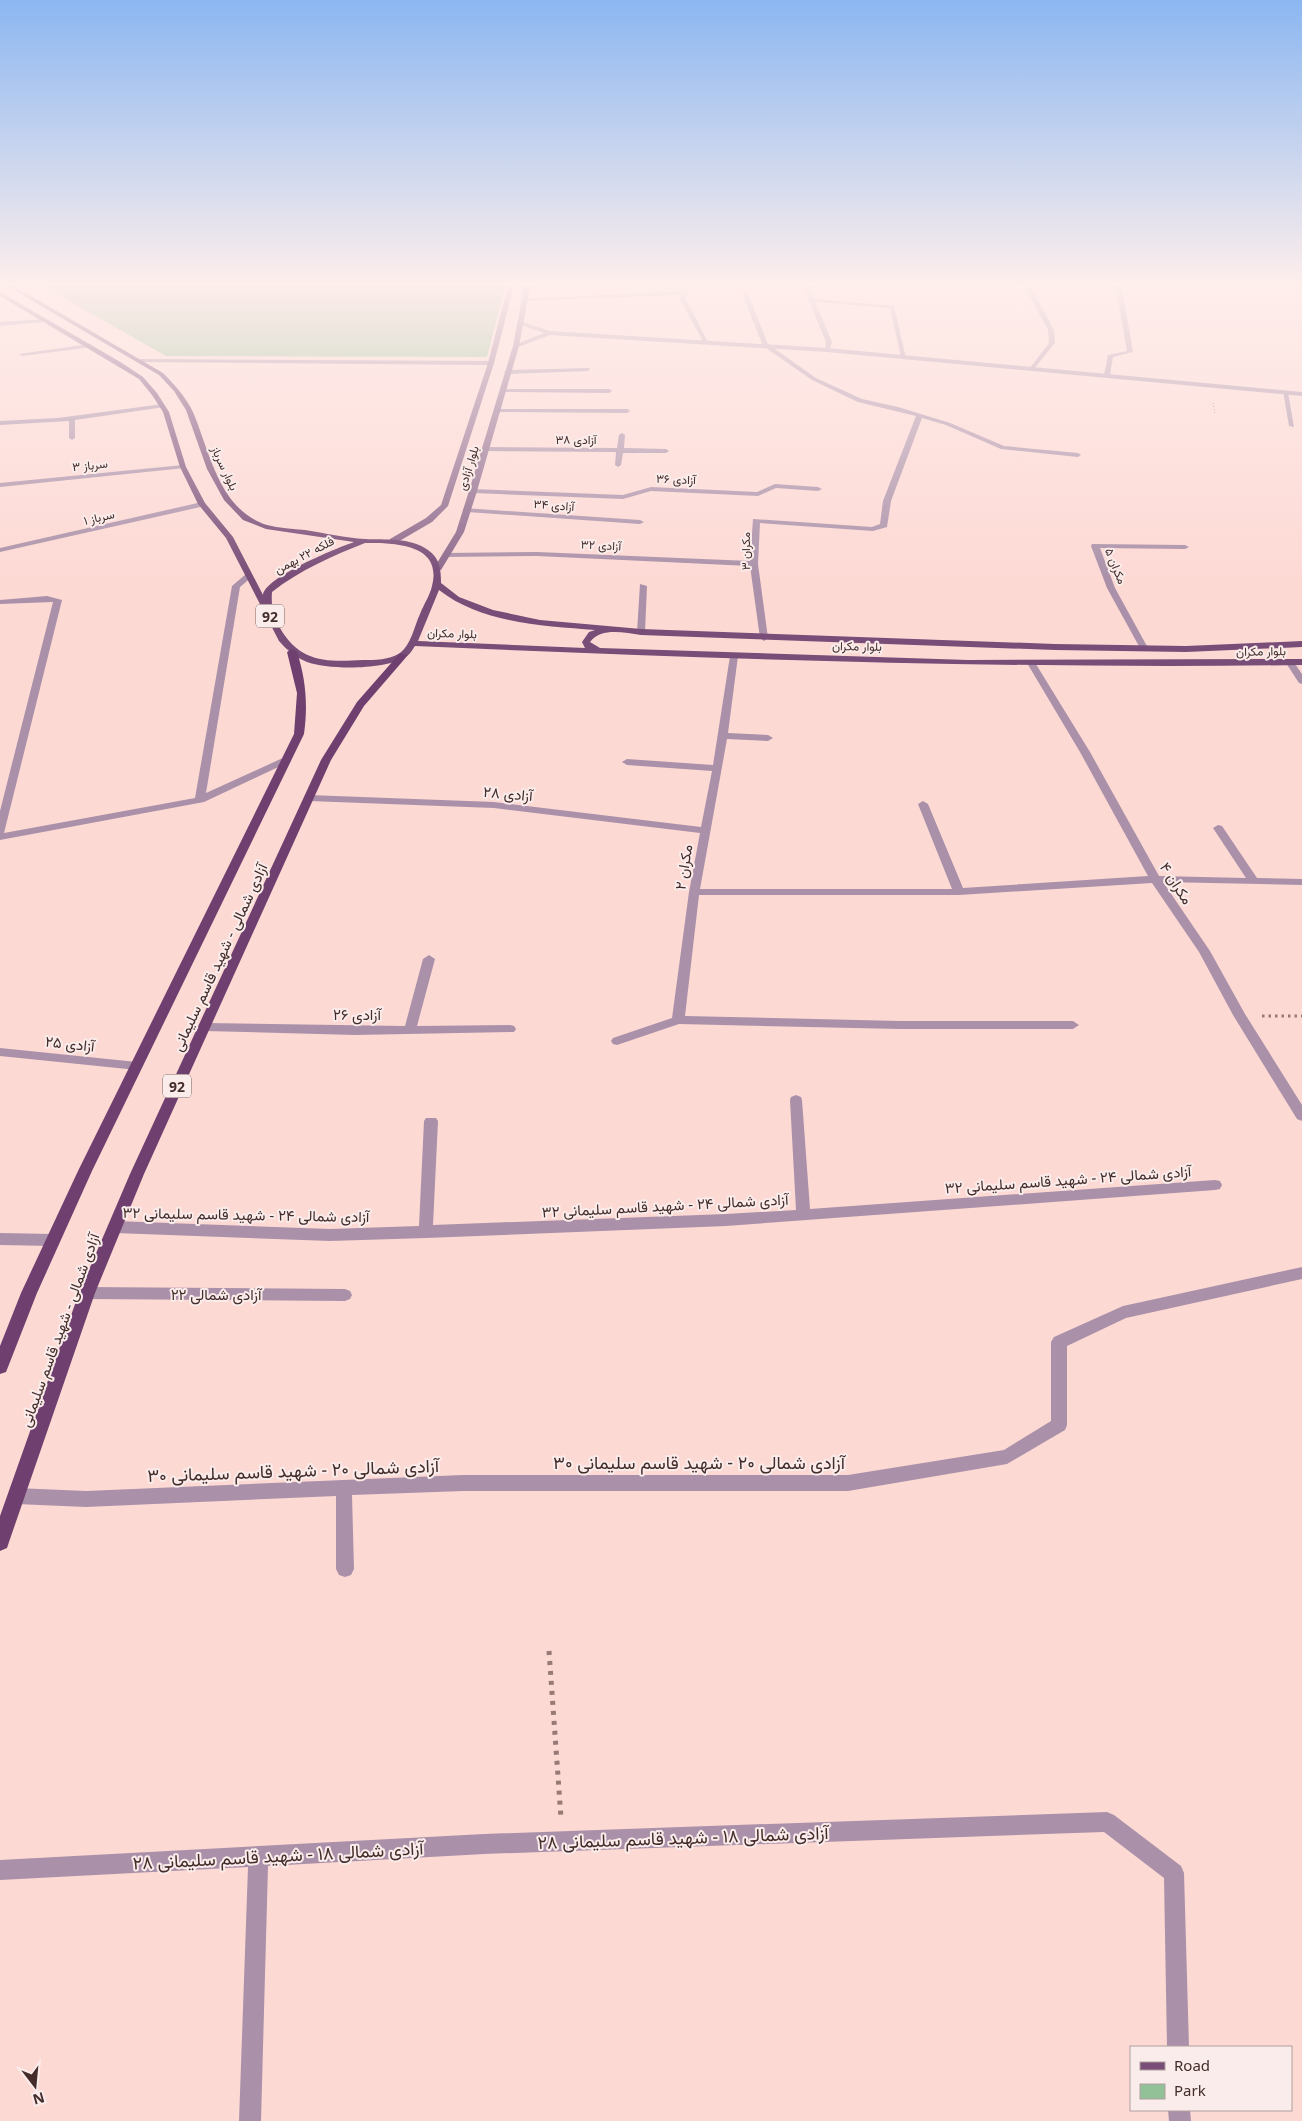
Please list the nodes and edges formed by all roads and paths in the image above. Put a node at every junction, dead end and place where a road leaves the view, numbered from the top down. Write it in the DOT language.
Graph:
graph roads {
  1 [pos="143,381"];
  2 [pos="168,381"];
  3 [pos="485,381"];
  4 [pos="505,381"];
  5 [pos="818,381"];
  6 [pos="1170,381"];
  7 [pos="502,391"];
  8 [pos="609,391"];
  9 [pos="1285,392"];
  10 [pos="1302,394"];
  11 [pos="163,406"];
  12 [pos="497,410"];
  13 [pos="627,412"];
  14 [pos="920,415"];
  15 [pos="72,418"];
  16 [pos="0,423"];
  17 [pos="1292,426"];
  18 [pos="622,434"];
  19 [pos="72,438"];
  20 [pos="486,449"];
  21 [pos="619,450"];
  22 [pos="666,451"];
  23 [pos="1078,455"];
  24 [pos="618,465"];
  25 [pos="182,468"];
  26 [pos="0,485"];
  27 [pos="818,490"];
  28 [pos="473,491"];
  29 [pos="202,504"];
  30 [pos="467,510"];
  31 [pos="640,522"];
  32 [pos="364,541"];
  33 [pos="393,541"];
  34 [pos="1185,547"];
  35 [pos="0,550"];
  36 [pos="446,554"];
  37 [pos="754,564"];
  38 [pos="438,568"];
  39 [pos="249,576"];
  40 [pos="437,584"];
  41 [pos="643,586"];
  42 [pos="0,602"];
  43 [pos="266,608"];
  44 [pos="610,629"];
  45 [pos="642,632"];
  46 [pos="764,638"];
  47 [pos="1302,644"];
  48 [pos="1144,648"];
  49 [pos="407,649"];
  50 [pos="598,651"];
  51 [pos="292,652"];
  52 [pos="734,656"];
  53 [pos="1290,662"];
  54 [pos="1302,662"];
  55 [pos="1031,663"];
  56 [pos="1302,681"];
  57 [pos="723,736"];
  58 [pos="768,738"];
  59 [pos="288,759"];
  60 [pos="627,762"];
  61 [pos="716,768"];
  62 [pos="309,798"];
  63 [pos="200,800"];
  64 [pos="923,804"];
  65 [pos="1218,828"];
  66 [pos="704,830"];
  67 [pos="0,831"];
  68 [pos="0,837"];
  69 [pos="1155,879"];
  70 [pos="1254,882"];
  71 [pos="1302,882"];
  72 [pos="694,892"];
  73 [pos="959,892"];
  74 [pos="429,959"];
  75 [pos="1239,1015"];
  76 [pos="1302,1016"];
  77 [pos="678,1020"];
  78 [pos="1073,1025"];
  79 [pos="205,1026"];
  80 [pos="510,1029"];
  81 [pos="410,1030"];
  82 [pos="617,1041"];
  83 [pos="0,1052"];
  84 [pos="137,1066"];
  85 [pos="796,1100"];
  86 [pos="1302,1116"];
  87 [pos="431,1121"];
  88 [pos="1215,1185"];
  89 [pos="802,1215"];
  90 [pos="115,1227"];
  91 [pos="426,1232"];
  92 [pos="0,1239"];
  93 [pos="53,1240"];
  94 [pos="1302,1273"];
  95 [pos="87,1293"];
  96 [pos="345,1295"];
  97 [pos="0,1367"];
  98 [pos="344,1488"];
  99 [pos="16,1496"];
  100 [pos="0,1542"];
  101 [pos="345,1570"];
  102 [pos="549,1651"];
  103 [pos="562,1841"];
  104 [pos="258,1857"];
  105 [pos="0,1870"];
  106 [pos="1178,2046"];
  107 [pos="250,2121"];
  1 -- 11 [label="main road, 92"];
  2 -- 32 [label="main road, بلوار سرباز / 92"];
  3 -- 33 [label="main road, بلوار آزادی"];
  4 -- 7 [label="main road, بلوار آزادی"];
  5 -- 14 [label="street"];
  6 -- 9 [label="street"];
  7 -- 8 [label="street"];
  7 -- 12 [label="main road, بلوار آزادی"];
  9 -- 10 [label="street"];
  9 -- 17 [label="street"];
  11 -- 15 [label="street"];
  11 -- 25 [label="main road, 92"];
  12 -- 13 [label="street"];
  12 -- 20 [label="main road, بلوار آزادی"];
  14 -- 23 [label="street"];
  14 -- 37 [label="street, مکران ۳"];
  15 -- 16 [label="street"];
  15 -- 19 [label="street"];
  18 -- 21 [label="street"];
  20 -- 21 [label="street, آزادی ۳۸"];
  20 -- 28 [label="main road, بلوار آزادی"];
  21 -- 22 [label="street, آزادی ۳۸"];
  21 -- 24 [label="street"];
  25 -- 26 [label="street, سرباز ۳"];
  25 -- 29 [label="main road, 92"];
  27 -- 28 [label="street, آزادی ۳۶"];
  28 -- 30 [label="main road, بلوار آزادی"];
  29 -- 35 [label="street, سرباز ۱"];
  29 -- 39 [label="main road, 92"];
  30 -- 31 [label="street, آزادی ۳۴"];
  30 -- 36 [label="main road, بلوار آزادی"];
  32 -- 33 [label="main road, فلکه ۲۲ بهمن / 92"];
  32 -- 43 [label="main road, فلکه ۲۲ بهمن / 92"];
  33 -- 38 [label="main road, فلکه ۲۲ بهمن / 92"];
  34 -- 48 [label="street, مکران ۵"];
  36 -- 37 [label="street, آزادی ۳۲"];
  36 -- 38 [label="main road, بلوار آزادی"];
  37 -- 46 [label="street, مکران ۳"];
  38 -- 40 [label="main road, 92"];
  39 -- 43 [label="main road, 92"];
  39 -- 63 [label="street"];
  40 -- 44 [label="main road, بلوار مکران"];
  40 -- 49 [label="main road, 92"];
  41 -- 45 [label="street"];
  42 -- 67 [label="street"];
  43 -- 51 [label="main road, 92"];
  44 -- 45 [label="main road, بلوار مکران"];
  44 -- 50 [label="main road"];
  45 -- 46 [label="main road, بلوار مکران"];
  46 -- 48 [label="main road, بلوار مکران"];
  47 -- 48 [label="main road, بلوار مکران"];
  49 -- 50 [label="main road, بلوار مکران"];
  49 -- 51 [label="main road"];
  49 -- 62 [label="highway, آزادی شمالی - شهید قاسم سلیمانی / 92"];
  50 -- 52 [label="main road, بلوار مکران"];
  51 -- 59 [label="highway, آزادی شمالی - شهید قاسم سلیمانی / 92"];
  52 -- 55 [label="main road, بلوار مکران"];
  52 -- 57 [label="street, مکران ۲"];
  53 -- 54 [label="main road, بلوار مکران"];
  53 -- 55 [label="main road, بلوار مکران"];
  53 -- 56 [label="street"];
  55 -- 69 [label="street, مکران ۴"];
  57 -- 58 [label="street"];
  57 -- 61 [label="street, مکران ۲"];
  59 -- 63 [label="street"];
  59 -- 84 [label="highway, آزادی شمالی - شهید قاسم سلیمانی / 92"];
  60 -- 61 [label="street"];
  61 -- 66 [label="street, مکران ۲"];
  62 -- 66 [label="street, آزادی ۲۸"];
  62 -- 79 [label="highway, آزادی شمالی - شهید قاسم سلیمانی / 92"];
  63 -- 68 [label="street"];
  64 -- 73 [label="street"];
  65 -- 70 [label="street"];
  66 -- 72 [label="street, مکران ۲"];
  69 -- 70 [label="street"];
  69 -- 73 [label="street"];
  69 -- 75 [label="street, مکران ۴"];
  70 -- 71 [label="street"];
  72 -- 73 [label="street"];
  72 -- 77 [label="street, مکران ۲"];
  74 -- 81 [label="street"];
  75 -- 76 [label="path"];
  75 -- 86 [label="street, مکران ۴"];
  77 -- 78 [label="street"];
  77 -- 82 [label="street"];
  79 -- 81 [label="street, آزادی ۲۶"];
  79 -- 90 [label="highway, آزادی شمالی - شهید قاسم سلیمانی / 92"];
  80 -- 81 [label="street, آزادی ۲۶"];
  83 -- 84 [label="street, آزادی ۲۵"];
  84 -- 93 [label="highway, آزادی شمالی - شهید قاسم سلیمانی / 92"];
  85 -- 89 [label="street"];
  87 -- 91 [label="street"];
  88 -- 89 [label="street, آزادی شمالی ۲۴ - شهید قاسم سلیمانی ۳۲"];
  89 -- 91 [label="street, آزادی شمالی ۲۴ - شهید قاسم سلیمانی ۳۲"];
  90 -- 91 [label="street, آزادی شمالی ۲۴ - شهید قاسم سلیمانی ۳۲"];
  90 -- 95 [label="highway, آزادی شمالی - شهید قاسم سلیمانی / 92"];
  92 -- 93 [label="street"];
  93 -- 97 [label="highway, آزادی شمالی - شهید قاسم سلیمانی / 92"];
  94 -- 98 [label="street, آزادی شمالی ۲۰ - شهید قاسم سلیمانی ۳۰"];
  95 -- 96 [label="street, آزادی شمالی ۲۲"];
  95 -- 99 [label="highway, آزادی شمالی - شهید قاسم سلیمانی / 92"];
  98 -- 99 [label="street, آزادی شمالی ۲۰ - شهید قاسم سلیمانی ۳۰"];
  98 -- 101 [label="street"];
  99 -- 100 [label="highway, آزادی شمالی - شهید قاسم سلیمانی / 92"];
  102 -- 103 [label="path"];
  103 -- 104 [label="street, آزادی شمالی ۱۸ - شهید قاسم سلیمانی ۲۸"];
  103 -- 106 [label="street, آزادی شمالی ۱۸ - شهید قاسم سلیمانی ۲۸"];
  104 -- 105 [label="street, آزادی شمالی ۱۸ - شهید قاسم سلیمانی ۲۸"];
  104 -- 107 [label="street"];
}
